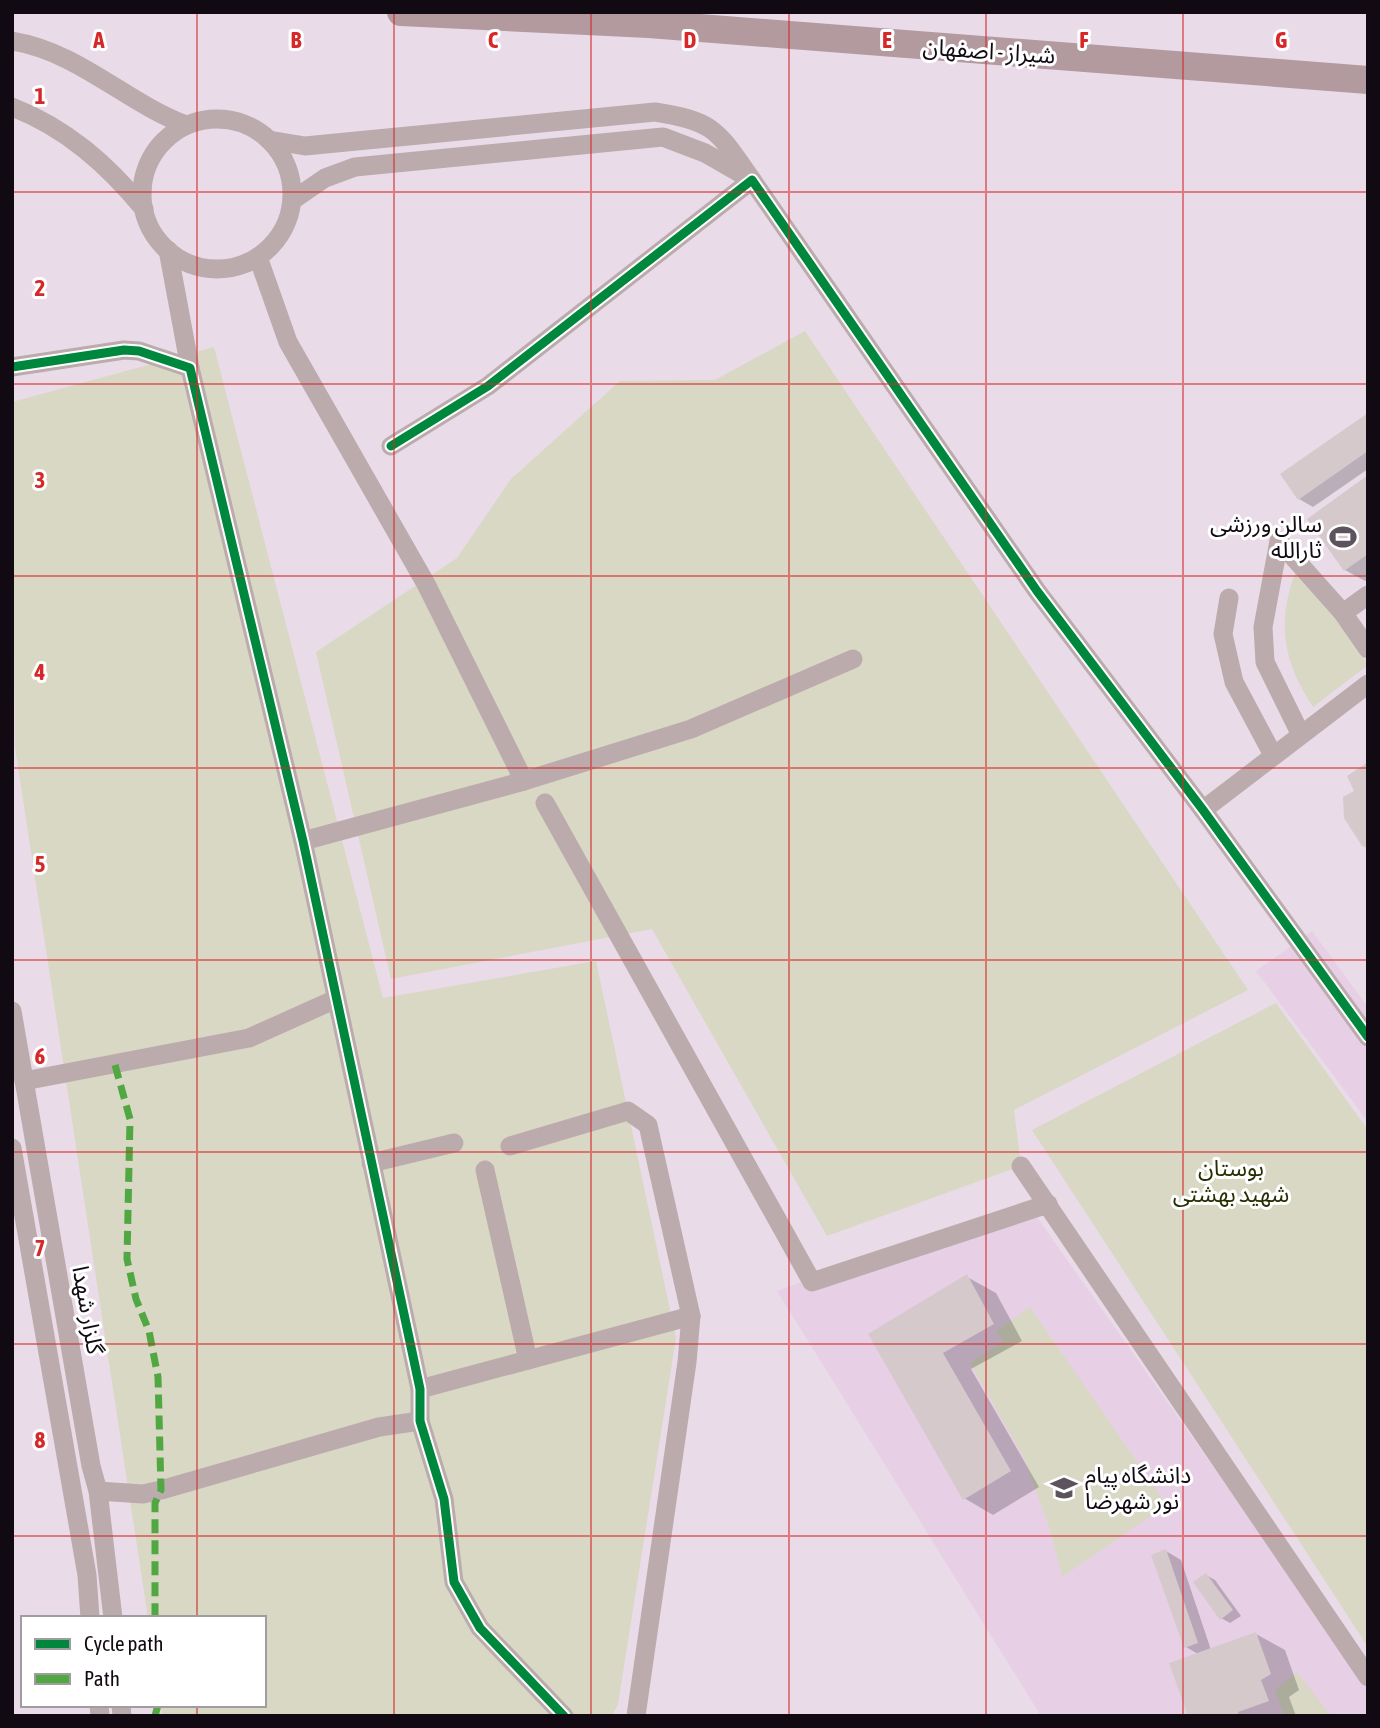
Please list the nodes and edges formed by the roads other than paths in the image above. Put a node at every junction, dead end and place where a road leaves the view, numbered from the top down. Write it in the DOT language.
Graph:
graph roads {
  1 [pos="401,12"];
  2 [pos="644,18"];
  3 [pos="12,41"];
  4 [pos="1368,80"];
  5 [pos="12,107"];
  6 [pos="187,125"];
  7 [pos="269,140"];
  8 [pos="752,180"];
  9 [pos="293,200"];
  10 [pos="144,209"];
  11 [pos="168,250"];
  12 [pos="258,257"];
  13 [pos="12,367"];
  14 [pos="190,368"];
  15 [pos="391,446"];
  16 [pos="1368,595"];
  17 [pos="1230,598"];
  18 [pos="1343,612"];
  19 [pos="1368,649"];
  20 [pos="853,659"];
  21 [pos="1368,684"];
  22 [pos="1300,733"];
  23 [pos="1273,755"];
  24 [pos="524,780"];
  25 [pos="545,803"];
  26 [pos="1203,810"];
  27 [pos="303,841"];
  28 [pos="336,999"];
  29 [pos="12,1011"];
  30 [pos="1368,1037"];
  31 [pos="24,1081"];
  32 [pos="453,1143"];
  33 [pos="510,1146"];
  34 [pos="12,1148"];
  35 [pos="371,1163"];
  36 [pos="1021,1166"];
  37 [pos="485,1170"];
  38 [pos="1048,1204"];
  39 [pos="691,1316"];
  40 [pos="528,1360"];
  41 [pos="420,1389"];
  42 [pos="421,1421"];
  43 [pos="98,1491"];
  44 [pos="90,1616"];
  45 [pos="113,1616"];
  46 [pos="1368,1677"];
  47 [pos="564,1716"];
  48 [pos="636,1716"];
  1 -- 2 [label="highway, شیراز - اصفهان"];
  2 -- 4 [label="highway, شیراز - اصفهان"];
  3 -- 6 [label="street"];
  5 -- 10 [label="street"];
  6 -- 7 [label="street"];
  6 -- 10 [label="street"];
  7 -- 8 [label="street"];
  7 -- 9 [label="street"];
  8 -- 9 [label="street"];
  8 -- 15 [label="street"];
  8 -- 26 [label="street"];
  9 -- 12 [label="street"];
  10 -- 11 [label="street"];
  11 -- 12 [label="street"];
  11 -- 14 [label="street"];
  12 -- 24 [label="street"];
  13 -- 14 [label="street"];
  14 -- 27 [label="street"];
  16 -- 18 [label="street"];
  17 -- 23 [label="street"];
  18 -- 19 [label="street"];
  18 -- 22 [label="street"];
  20 -- 24 [label="street"];
  21 -- 22 [label="street"];
  22 -- 23 [label="street"];
  23 -- 26 [label="street"];
  24 -- 27 [label="street"];
  25 -- 38 [label="street"];
  26 -- 30 [label="street"];
  27 -- 28 [label="street"];
  28 -- 31 [label="street"];
  28 -- 35 [label="street"];
  29 -- 31 [label="street, گلزار شهدا"];
  31 -- 43 [label="street, گلزار شهدا"];
  32 -- 35 [label="street"];
  33 -- 39 [label="street"];
  34 -- 44 [label="street, گلزار شهدا"];
  35 -- 41 [label="street"];
  36 -- 38 [label="street"];
  37 -- 40 [label="street"];
  38 -- 46 [label="street"];
  39 -- 40 [label="street"];
  39 -- 48 [label="street"];
  40 -- 41 [label="street"];
  41 -- 42 [label="street"];
  42 -- 43 [label="street"];
  42 -- 47 [label="street"];
  43 -- 45 [label="street, گلزار شهدا"];
}
